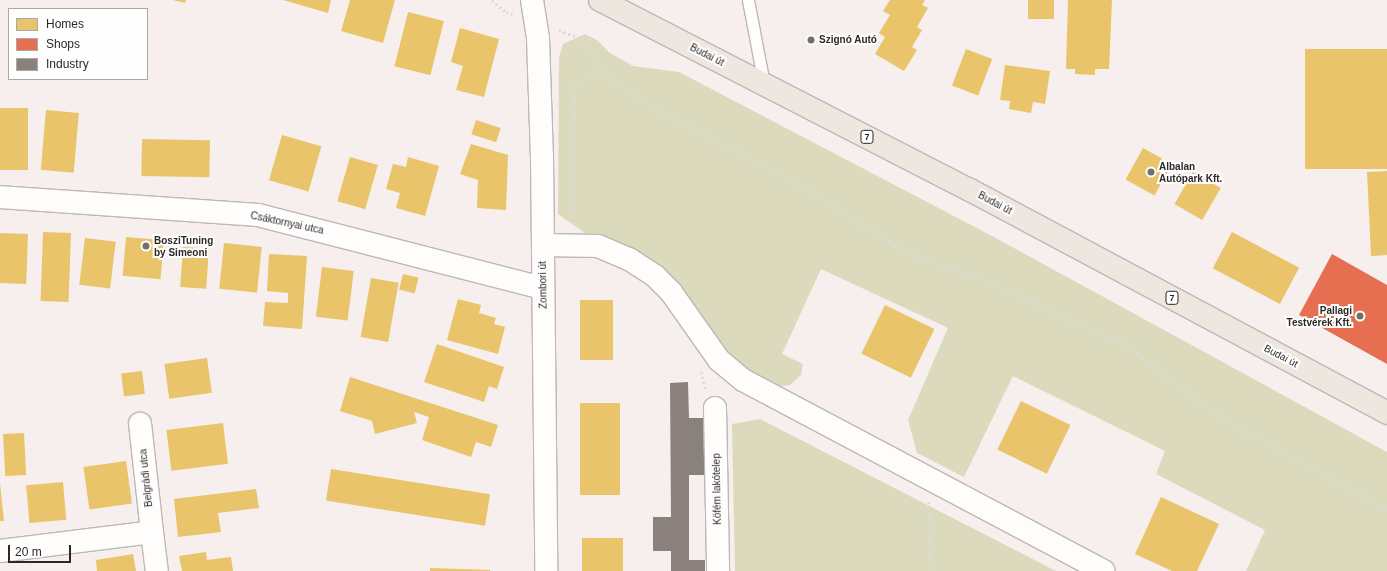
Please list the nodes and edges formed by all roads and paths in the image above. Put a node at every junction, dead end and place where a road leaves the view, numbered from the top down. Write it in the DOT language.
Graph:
graph roads {
  1 [pos="600,0"];
  2 [pos="748,0"];
  3 [pos="534,10"];
  4 [pos="600,70"];
  5 [pos="764,84"];
  6 [pos="0,197"];
  7 [pos="573,244"];
  8 [pos="543,245"];
  9 [pos="543,288"];
  10 [pos="715,408"];
  11 [pos="1387,413"];
  12 [pos="140,424"];
  13 [pos="929,477"];
  14 [pos="1387,509"];
  15 [pos="152,532"];
  16 [pos="0,551"];
  17 [pos="157,571"];
  18 [pos="546,571"];
  19 [pos="718,571"];
  20 [pos="930,571"];
  21 [pos="1104,571"];
  1 -- 5 [label="main road, Budai út / 7"];
  2 -- 5 [label="lane"];
  3 -- 4 [label="path"];
  3 -- 8 [label="street, Zombori út"];
  4 -- 7 [label="path"];
  4 -- 14 [label="path"];
  5 -- 11 [label="main road, Budai út / 7"];
  6 -- 9 [label="street, Csáktornyai utca"];
  7 -- 8 [label="street"];
  7 -- 13 [label="street"];
  8 -- 9 [label="street, Zombori út"];
  9 -- 18 [label="street, Zombori út"];
  10 -- 19 [label="street, Köfém lakótelep"];
  12 -- 15 [label="street, Belgrádi utca"];
  13 -- 20 [label="path"];
  13 -- 21 [label="street"];
  15 -- 16 [label="street"];
  15 -- 17 [label="street, Belgrádi utca"];
}
